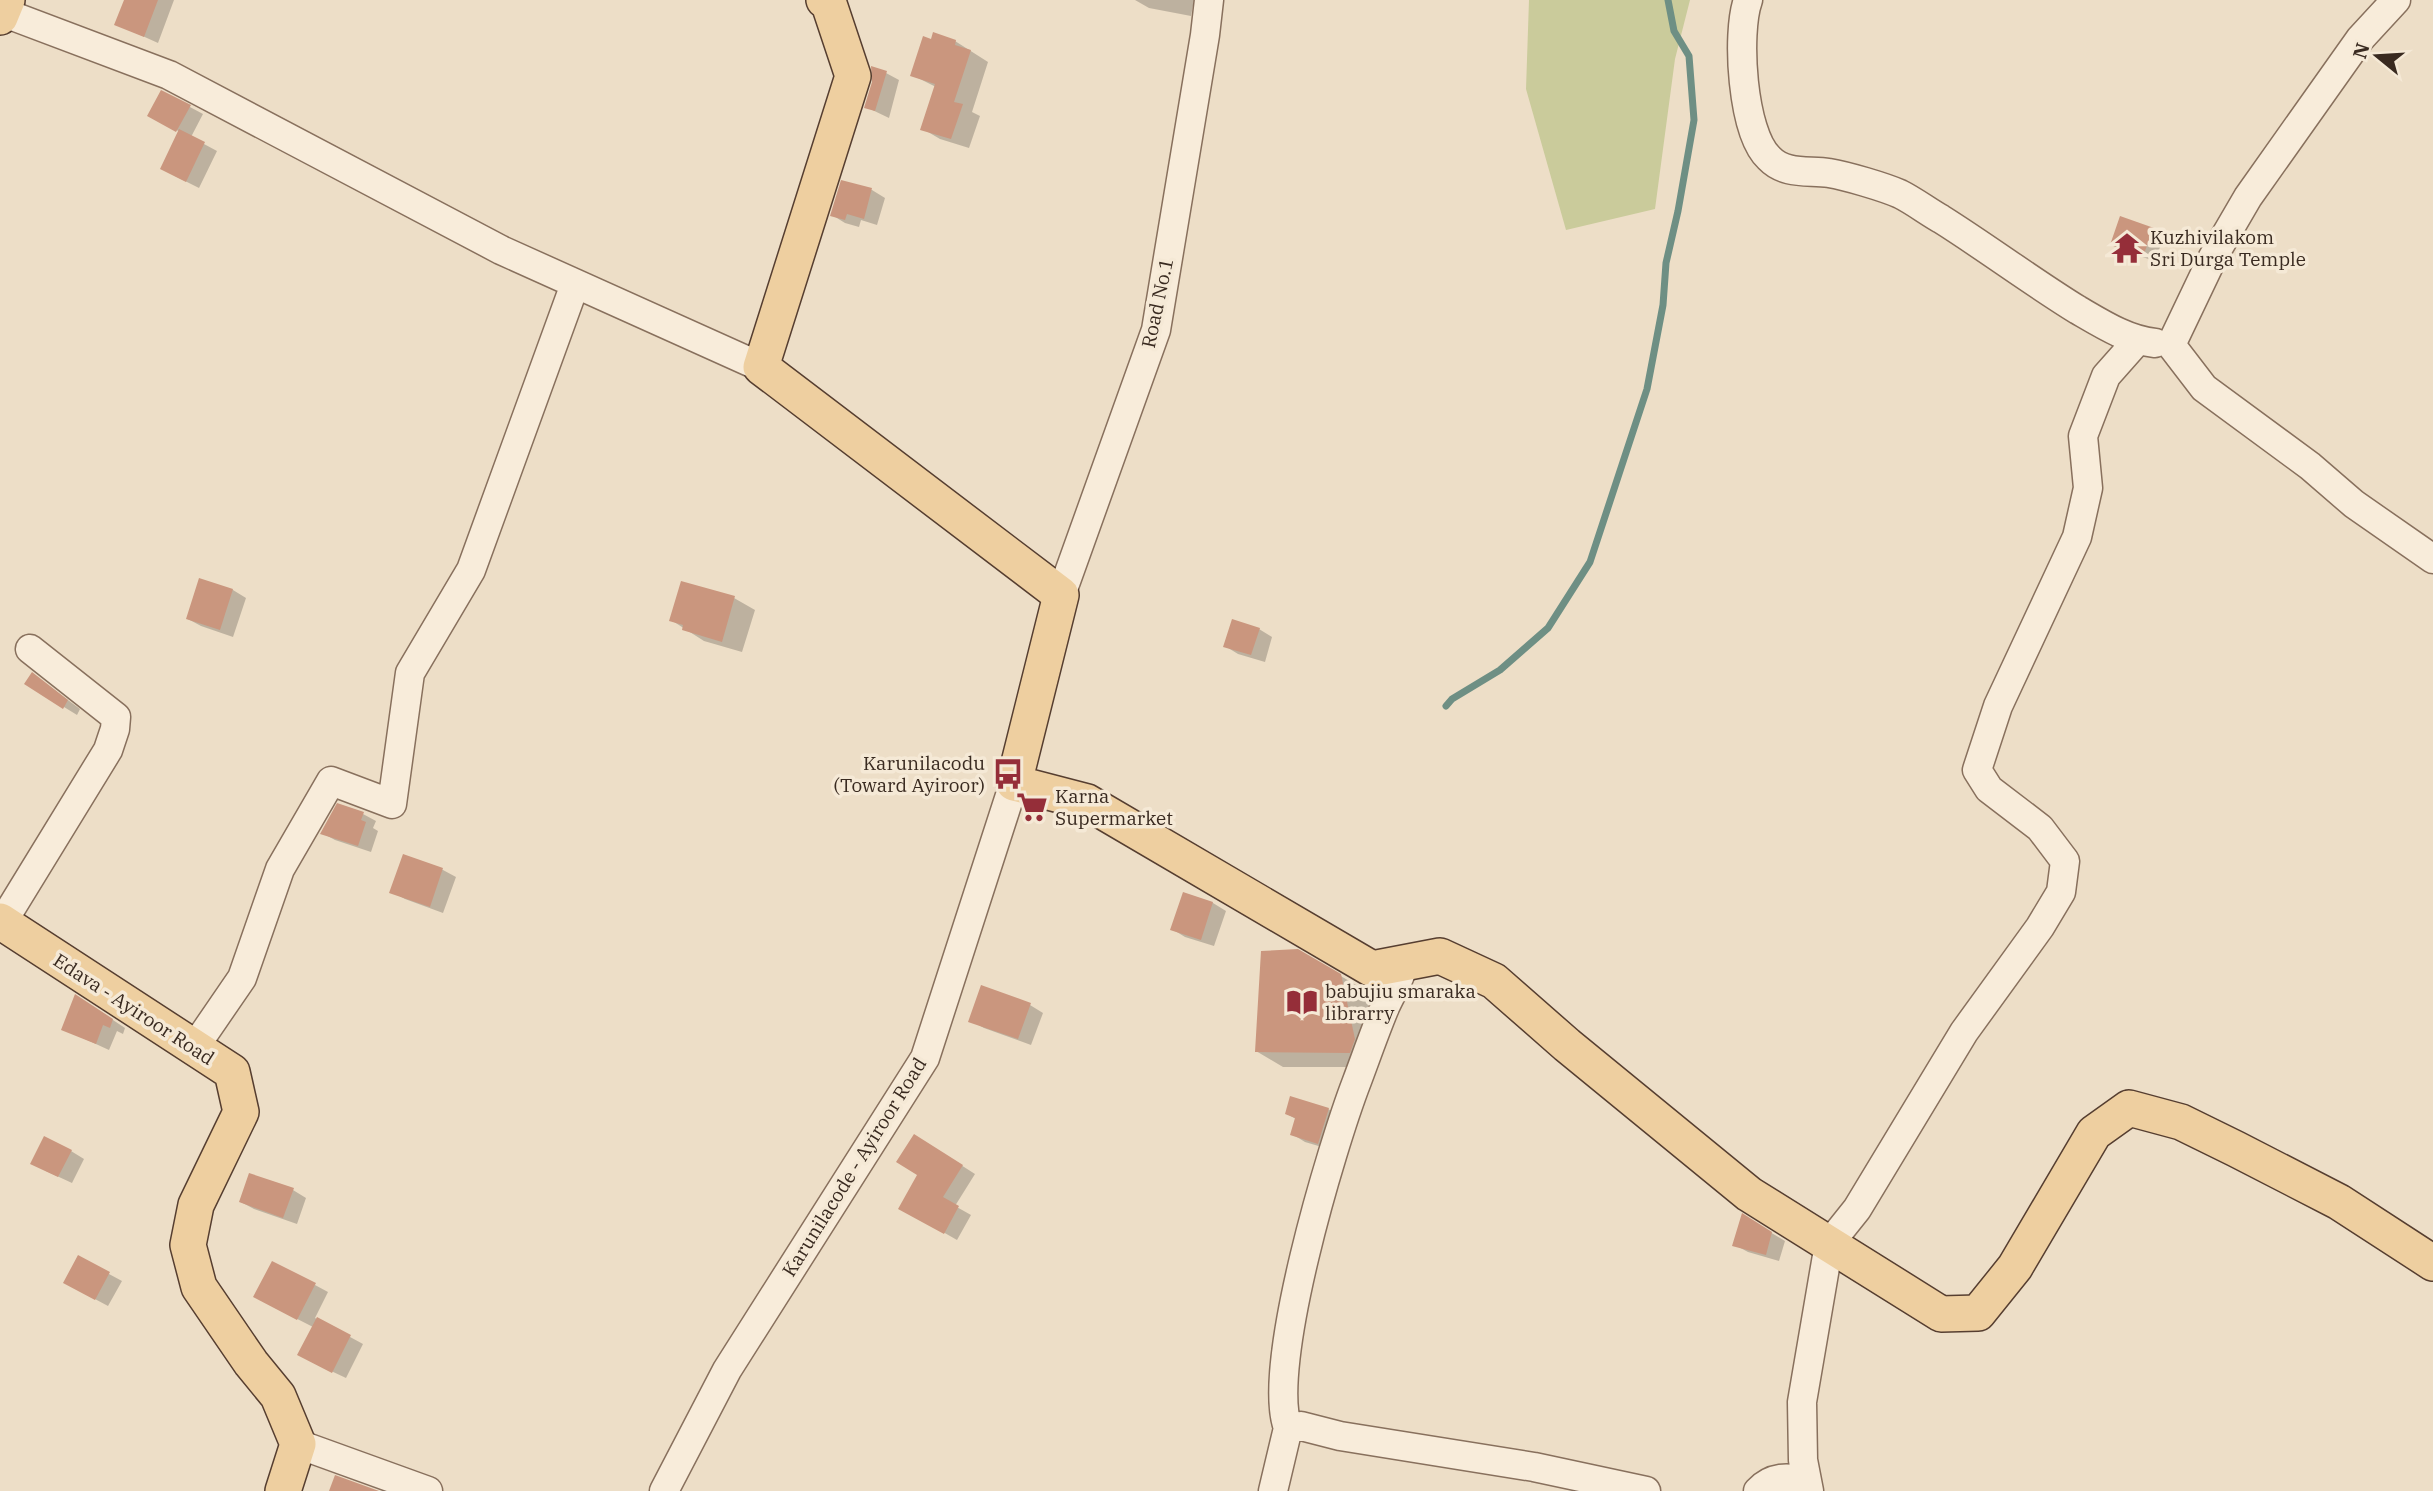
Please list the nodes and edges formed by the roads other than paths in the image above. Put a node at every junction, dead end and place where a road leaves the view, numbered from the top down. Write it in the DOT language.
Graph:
graph roads {
  1 [pos="824,0"];
  2 [pos="1209,0"];
  3 [pos="1748,0"];
  4 [pos="2396,0"];
  5 [pos="3,10"];
  6 [pos="575,284"];
  7 [pos="2137,341"];
  8 [pos="2171,345"];
  9 [pos="761,367"];
  10 [pos="2433,559"];
  11 [pos="1061,595"];
  12 [pos="30,649"];
  13 [pos="1014,783"];
  14 [pos="1,922"];
  15 [pos="1404,963"];
  16 [pos="194,1048"];
  17 [pos="1829,1244"];
  18 [pos="2433,1263"];
  19 [pos="1288,1428"];
  20 [pos="298,1444"];
  21 [pos="1808,1486"];
  22 [pos="284,1491"];
  23 [pos="428,1491"];
  24 [pos="664,1491"];
  25 [pos="1273,1491"];
  26 [pos="1646,1491"];
  27 [pos="1758,1491"];
  1 -- 9 [label="main road"];
  2 -- 11 [label="street, Road No.1"];
  3 -- 7 [label="street"];
  4 -- 8 [label="street"];
  5 -- 6 [label="street"];
  6 -- 9 [label="street"];
  6 -- 16 [label="street"];
  7 -- 8 [label="street"];
  7 -- 17 [label="street"];
  8 -- 10 [label="street"];
  9 -- 11 [label="main road"];
  11 -- 13 [label="main road"];
  12 -- 14 [label="street"];
  13 -- 15 [label="main road"];
  13 -- 24 [label="street, Karunilacode - Ayiroor Road"];
  14 -- 16 [label="main road, Edava - Ayiroor Road"];
  15 -- 17 [label="main road"];
  15 -- 19 [label="street"];
  16 -- 20 [label="main road, Edava - Ayiroor Road"];
  17 -- 18 [label="main road"];
  17 -- 21 [label="street"];
  19 -- 25 [label="street"];
  19 -- 26 [label="street"];
  20 -- 22 [label="main road"];
  20 -- 23 [label="street"];
  21 -- 27 [label="street"];
}
